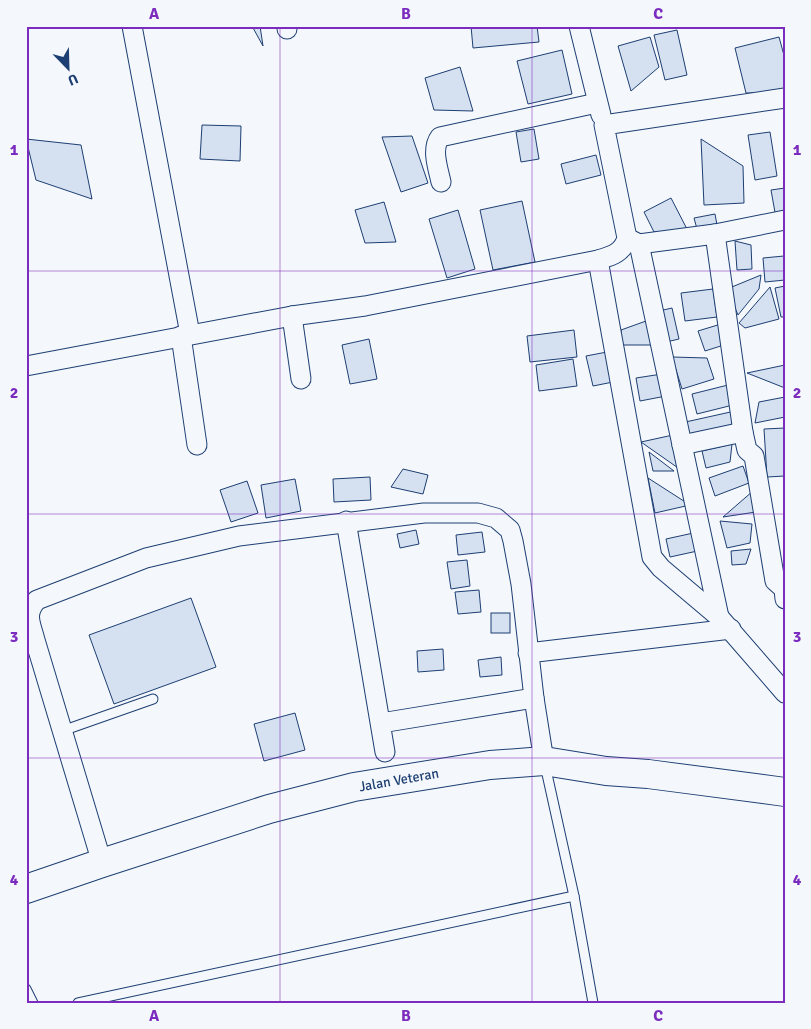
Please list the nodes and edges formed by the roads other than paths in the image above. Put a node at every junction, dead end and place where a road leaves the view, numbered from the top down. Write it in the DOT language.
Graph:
graph roads {
  1 [pos="132,26"];
  2 [pos="579,26"];
  3 [pos="785,98"];
  4 [pos="597,103"];
  5 [pos="604,125"];
  6 [pos="441,182"];
  7 [pos="785,220"];
  8 [pos="715,234"];
  9 [pos="633,241"];
  10 [pos="598,260"];
  11 [pos="292,316"];
  12 [pos="185,335"];
  13 [pos="26,366"];
  14 [pos="301,379"];
  15 [pos="742,432"];
  16 [pos="197,445"];
  17 [pos="682,445"];
  18 [pos="346,521"];
  19 [pos="785,599"];
  20 [pos="725,623"];
  21 [pos="528,653"];
  22 [pos="785,693"];
  23 [pos="534,698"];
  24 [pos="153,699"];
  25 [pos="381,722"];
  26 [pos="62,731"];
  27 [pos="385,752"];
  28 [pos="544,761"];
  29 [pos="785,792"];
  30 [pos="102,863"];
  31 [pos="26,889"];
  32 [pos="574,896"];
  33 [pos="26,989"];
  34 [pos="33,1003"];
  35 [pos="78,1003"];
  36 [pos="593,1003"];
  1 -- 12 [label="street"];
  2 -- 4 [label="street"];
  3 -- 5 [label="street"];
  4 -- 5 [label="street"];
  4 -- 6 [label="street"];
  5 -- 9 [label="street"];
  7 -- 8 [label="street"];
  8 -- 9 [label="street"];
  8 -- 15 [label="street"];
  9 -- 10 [label="street"];
  9 -- 17 [label="street"];
  10 -- 11 [label="street"];
  10 -- 20 [label="street"];
  11 -- 12 [label="street"];
  11 -- 14 [label="street"];
  12 -- 13 [label="street"];
  12 -- 16 [label="street"];
  15 -- 17 [label="street"];
  15 -- 19 [label="street"];
  17 -- 20 [label="street"];
  18 -- 21 [label="street"];
  18 -- 25 [label="street"];
  18 -- 26 [label="street"];
  20 -- 21 [label="street"];
  20 -- 22 [label="street"];
  21 -- 23 [label="street"];
  23 -- 25 [label="street"];
  23 -- 28 [label="street"];
  24 -- 26 [label="lane"];
  25 -- 27 [label="street"];
  26 -- 30 [label="street"];
  28 -- 29 [label="main road, Jalan Veteran"];
  28 -- 30 [label="main road, Jalan Veteran"];
  28 -- 32 [label="lane"];
  30 -- 31 [label="main road, Jalan Veteran"];
  32 -- 35 [label="lane"];
  32 -- 36 [label="lane"];
  33 -- 34 [label="lane"];
}
